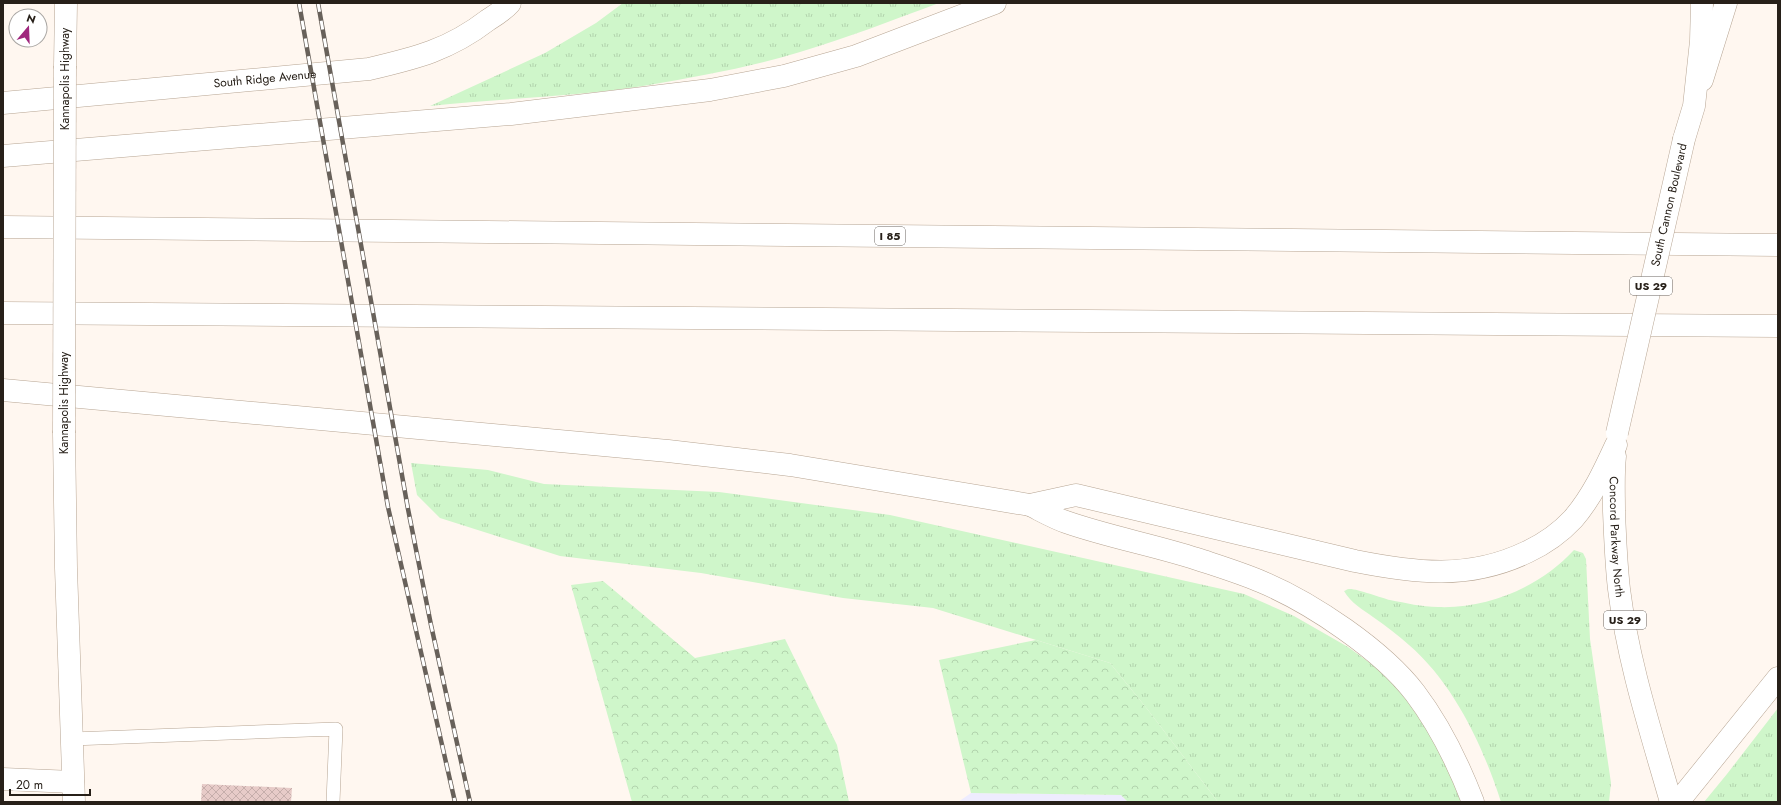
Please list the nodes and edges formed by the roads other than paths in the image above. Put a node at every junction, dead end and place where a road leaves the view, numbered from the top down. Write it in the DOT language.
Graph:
graph roads {
  1 [pos="66,3"];
  2 [pos="510,3"];
  3 [pos="995,3"];
  4 [pos="1702,3"];
  5 [pos="1726,3"];
  6 [pos="3,103"];
  7 [pos="1694,106"];
  8 [pos="3,156"];
  9 [pos="3,228"];
  10 [pos="1778,245"];
  11 [pos="3,313"];
  12 [pos="1778,326"];
  13 [pos="3,390"];
  14 [pos="1616,439"];
  15 [pos="1030,506"];
  16 [pos="1778,678"];
  17 [pos="72,739"];
  18 [pos="3,778"];
  19 [pos="74,792"];
  20 [pos="333,802"];
  21 [pos="1473,802"];
  22 [pos="1671,802"];
  23 [pos="1678,802"];
  1 -- 17 [label="main road, Kannapolis Highway, bridge"];
  2 -- 6 [label="main road, South Ridge Avenue"];
  3 -- 8 [label="main road"];
  4 -- 7 [label="main road"];
  5 -- 7 [label="main road, South Cannon Boulevard / US 29"];
  7 -- 14 [label="main road, South Cannon Boulevard / US 29, bridge"];
  9 -- 10 [label="main road, I 85"];
  11 -- 12 [label="main road"];
  13 -- 15 [label="main road"];
  14 -- 15 [label="main road"];
  14 -- 22 [label="main road, Concord Parkway North / US 29"];
  15 -- 21 [label="main road"];
  16 -- 23 [label="main road"];
  17 -- 19 [label="main road, Kannapolis Highway"];
  17 -- 20 [label="lane"];
  18 -- 19 [label="main road"];
}
